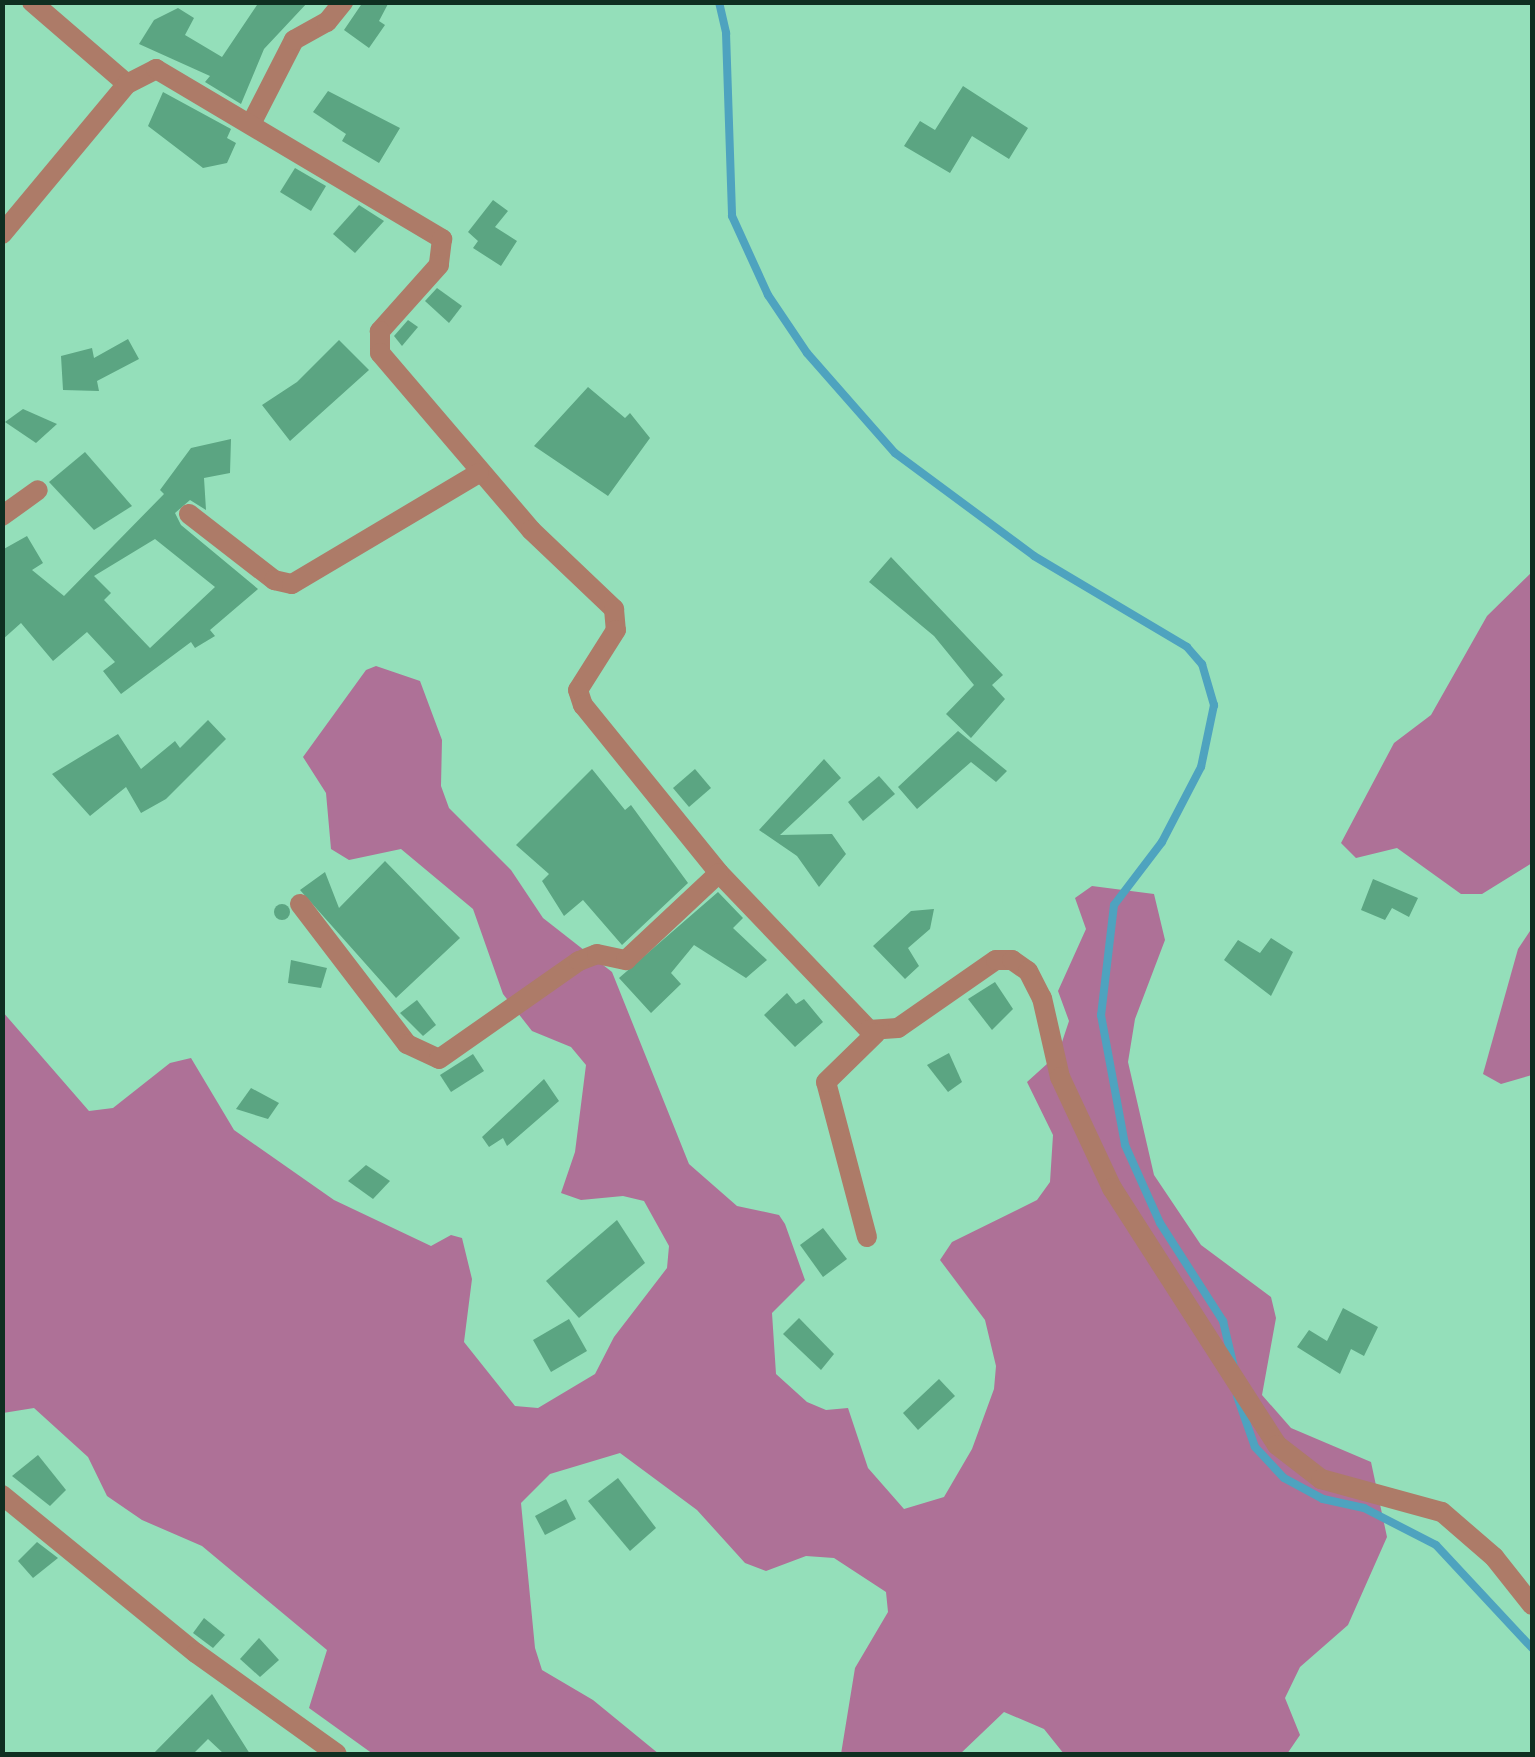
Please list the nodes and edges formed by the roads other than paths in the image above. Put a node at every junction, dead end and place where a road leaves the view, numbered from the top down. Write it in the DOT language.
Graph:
graph roads {
  1 [pos="32,2"];
  2 [pos="343,2"];
  3 [pos="127,84"];
  4 [pos="252,122"];
  5 [pos="2,234"];
  6 [pos="479,473"];
  7 [pos="38,490"];
  8 [pos="189,514"];
  9 [pos="2,516"];
  10 [pos="719,873"];
  11 [pos="300,904"];
  12 [pos="876,1033"];
  13 [pos="867,1237"];
  14 [pos="2,1495"];
  15 [pos="1532,1605"];
  16 [pos="337,1754"];
  1 -- 3 [label="street"];
  2 -- 4 [label="street"];
  3 -- 4 [label="street"];
  3 -- 5 [label="street"];
  4 -- 6 [label="street"];
  6 -- 8 [label="street"];
  6 -- 10 [label="street"];
  7 -- 9 [label="street"];
  10 -- 11 [label="street"];
  10 -- 12 [label="street"];
  12 -- 13 [label="street"];
  12 -- 15 [label="street"];
  14 -- 16 [label="street"];
}
